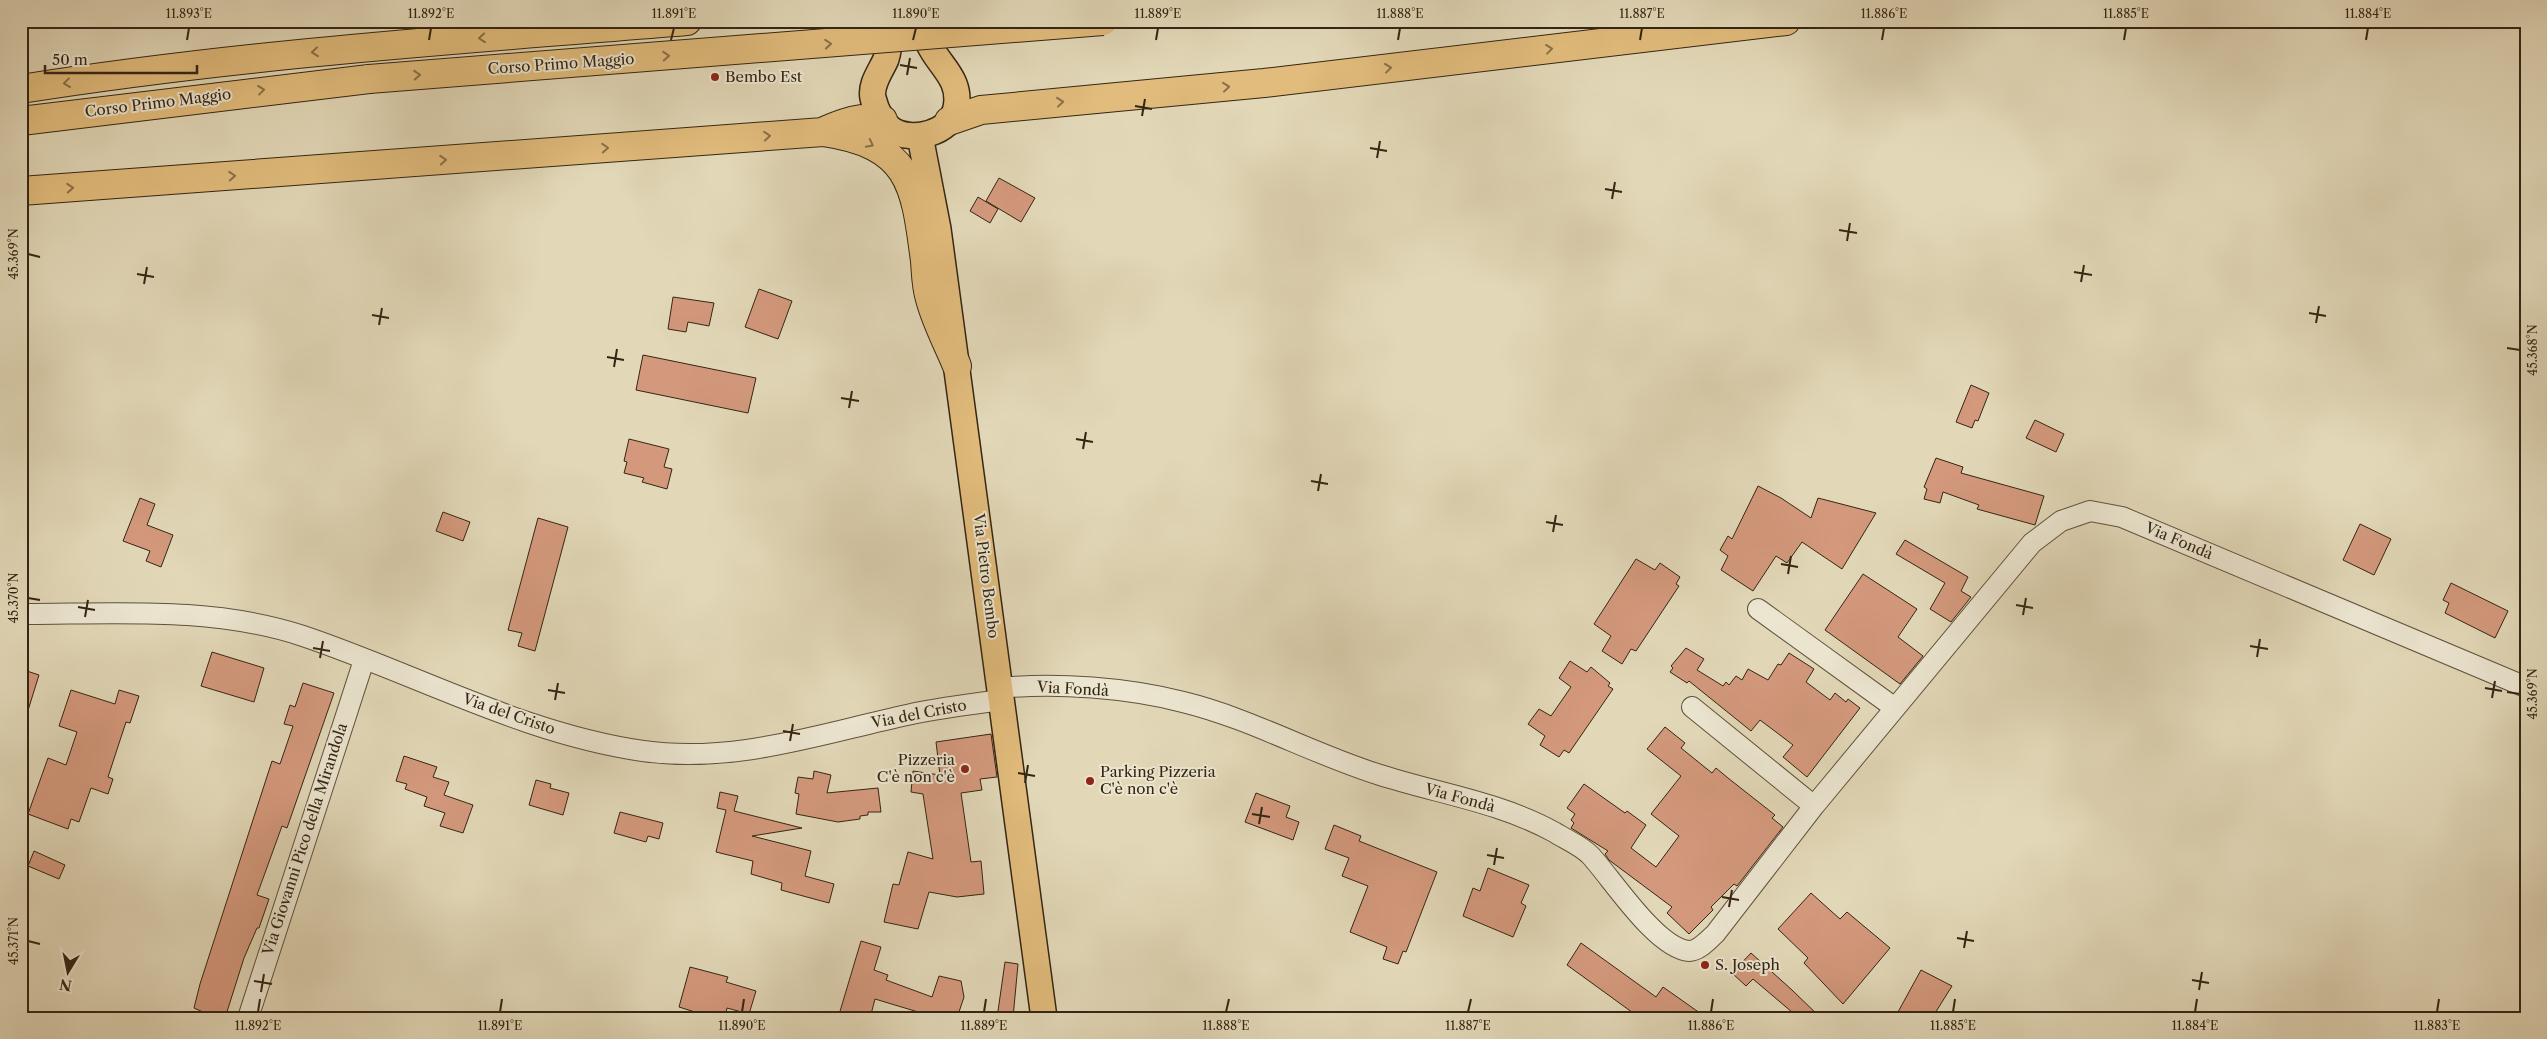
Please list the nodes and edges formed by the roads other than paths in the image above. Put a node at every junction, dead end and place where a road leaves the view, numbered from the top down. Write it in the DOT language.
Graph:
graph roads {
  1 [pos="687,21"];
  2 [pos="888,21"];
  3 [pos="924,21"];
  4 [pos="1103,21"];
  5 [pos="1786,21"];
  6 [pos="21,89"];
  7 [pos="883,120"];
  8 [pos="21,121"];
  9 [pos="950,121"];
  10 [pos="823,132"];
  11 [pos="920,136"];
  12 [pos="21,191"];
  13 [pos="957,366"];
  14 [pos="1758,609"];
  15 [pos="21,614"];
  16 [pos="364,660"];
  17 [pos="2526,687"];
  18 [pos="1001,694"];
  19 [pos="1692,707"];
  20 [pos="1895,708"];
  21 [pos="1814,806"];
  22 [pos="248,1018"];
  23 [pos="1044,1018"];
  1 -- 6 [label="highway, one-way"];
  2 -- 7 [label="main road"];
  3 -- 9 [label="main road"];
  8 -- 4 [label="highway, Corso Primo Maggio, one-way, bridge"];
  9 -- 5 [label="highway, one-way"];
  7 -- 10 [label="highway"];
  7 -- 11 [label="main road"];
  9 -- 11 [label="main road"];
  12 -- 10 [label="highway, one-way"];
  10 -- 13 [label="highway, one-way"];
  11 -- 13 [label="main road, Via Pietro Bembo"];
  13 -- 18 [label="main road, Via Pietro Bembo"];
  14 -- 20 [label="street"];
  15 -- 16 [label="street, Via del Cristo"];
  16 -- 18 [label="street, Via del Cristo"];
  16 -- 22 [label="street, Via Giovanni Pico della Mirandola"];
  17 -- 20 [label="street, Via Fondà"];
  18 -- 21 [label="street, Via Fondà"];
  18 -- 23 [label="main road, Via Pietro Bembo"];
  19 -- 21 [label="street"];
  20 -- 21 [label="street, Via Fondà"];
}
